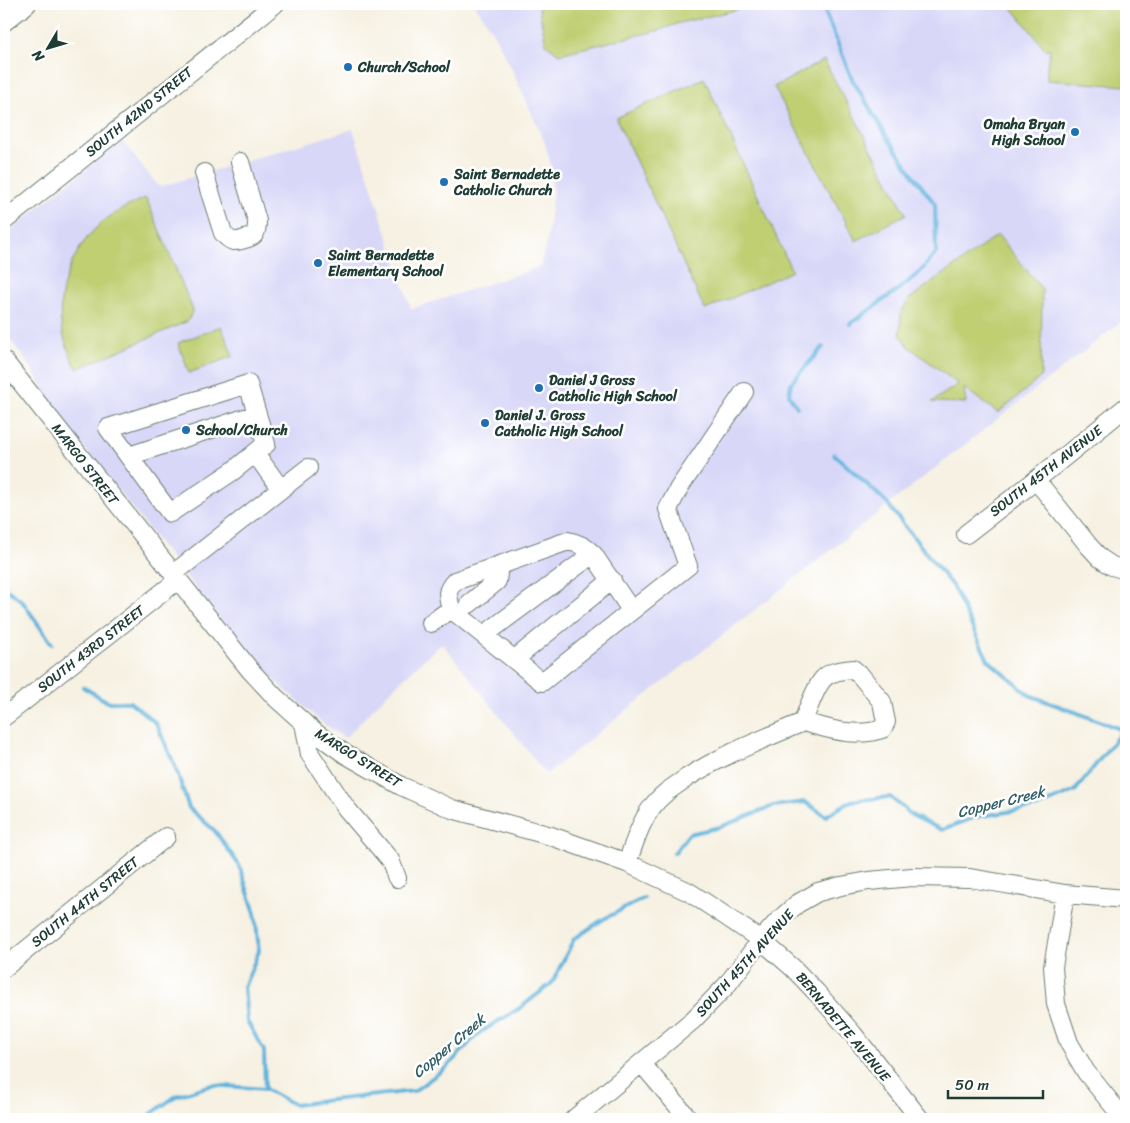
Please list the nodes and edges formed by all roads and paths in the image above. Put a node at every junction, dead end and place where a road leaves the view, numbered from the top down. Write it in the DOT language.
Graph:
graph roads {
  1 [pos="27,4"];
  2 [pos="275,4"];
  3 [pos="4,22"];
  4 [pos="240,162"];
  5 [pos="204,173"];
  6 [pos="4,221"];
  7 [pos="4,361"];
  8 [pos="744,392"];
  9 [pos="1126,407"];
  10 [pos="257,414"];
  11 [pos="254,453"];
  12 [pos="129,456"];
  13 [pos="308,468"];
  14 [pos="1036,480"];
  15 [pos="280,488"];
  16 [pos="966,534"];
  17 [pos="593,554"];
  18 [pos="499,565"];
  19 [pos="1126,570"];
  20 [pos="175,577"];
  21 [pos="612,580"];
  22 [pos="469,604"];
  23 [pos="451,609"];
  24 [pos="631,610"];
  25 [pos="431,623"];
  26 [pos="484,635"];
  27 [pos="515,659"];
  28 [pos="4,717"];
  29 [pos="803,722"];
  30 [pos="304,723"];
  31 [pos="166,837"];
  32 [pos="627,863"];
  33 [pos="397,878"];
  34 [pos="1065,894"];
  35 [pos="1126,899"];
  36 [pos="761,940"];
  37 [pos="4,968"];
  38 [pos="642,1064"];
  39 [pos="574,1119"];
  40 [pos="689,1119"];
  41 [pos="920,1119"];
  42 [pos="1124,1119"];
  1 -- 3 [label="street"];
  2 -- 6 [label="street, SOUTH 42ND STREET"];
  4 -- 5 [label="street"];
  7 -- 20 [label="street, MARGO STREET"];
  8 -- 24 [label="street"];
  9 -- 14 [label="street, SOUTH 45TH AVENUE"];
  10 -- 11 [label="street"];
  10 -- 12 [label="street"];
  10 -- 12 [label="street"];
  11 -- 12 [label="street"];
  11 -- 15 [label="street"];
  13 -- 15 [label="street, SOUTH 43RD STREET"];
  14 -- 16 [label="street, SOUTH 45TH AVENUE"];
  14 -- 19 [label="street"];
  15 -- 20 [label="street, SOUTH 43RD STREET"];
  17 -- 18 [label="street"];
  17 -- 21 [label="street"];
  17 -- 26 [label="street"];
  18 -- 22 [label="street"];
  18 -- 23 [label="street"];
  20 -- 28 [label="street, SOUTH 43RD STREET"];
  20 -- 30 [label="street, MARGO STREET"];
  21 -- 24 [label="street"];
  21 -- 27 [label="street"];
  23 -- 25 [label="street"];
  23 -- 26 [label="street"];
  24 -- 27 [label="street"];
  26 -- 27 [label="street"];
  29 -- 29 [label="street"];
  29 -- 32 [label="street"];
  30 -- 32 [label="street, MARGO STREET"];
  30 -- 33 [label="street"];
  31 -- 37 [label="street, SOUTH 44TH STREET"];
  32 -- 36 [label="street, MARGO STREET"];
  34 -- 35 [label="street, SOUTH 45TH AVENUE"];
  34 -- 36 [label="street, SOUTH 45TH AVENUE"];
  34 -- 42 [label="street"];
  36 -- 38 [label="street, SOUTH 45TH AVENUE"];
  36 -- 41 [label="street, BERNADETTE AVENUE"];
  38 -- 39 [label="street, SOUTH 45TH AVENUE"];
  38 -- 40 [label="street"];
}
